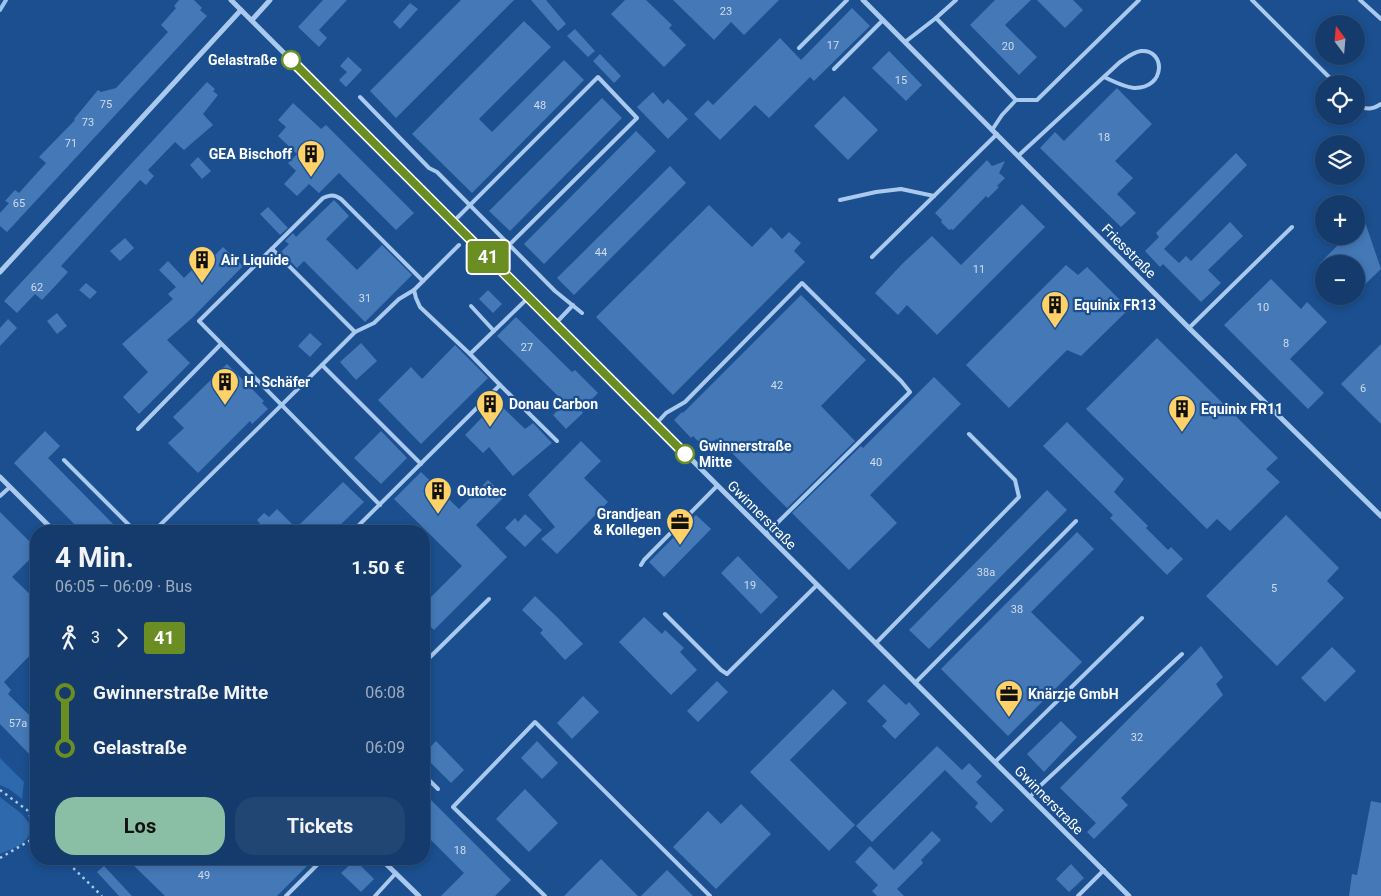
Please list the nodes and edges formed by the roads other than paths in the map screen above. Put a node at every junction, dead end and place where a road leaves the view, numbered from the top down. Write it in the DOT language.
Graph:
graph roads {
  1 [pos="231,0"];
  2 [pos="270,0"];
  3 [pos="847,0"];
  4 [pos="863,0"];
  5 [pos="956,0"];
  6 [pos="1139,0"];
  7 [pos="1252,0"];
  8 [pos="1360,0"];
  9 [pos="241,10"];
  10 [pos="936,18"];
  11 [pos="1381,19"];
  12 [pos="252,20"];
  13 [pos="883,20"];
  14 [pos="904,42"];
  15 [pos="799,48"];
  16 [pos="834,69"];
  17 [pos="1327,75"];
  18 [pos="1104,77"];
  19 [pos="360,97"];
  20 [pos="1016,100"];
  21 [pos="1381,104"];
  22 [pos="1365,107"];
  23 [pos="992,130"];
  24 [pos="997,134"];
  25 [pos="1018,156"];
  26 [pos="934,196"];
  27 [pos="840,200"];
  28 [pos="470,205"];
  29 [pos="453,222"];
  30 [pos="1292,228"];
  31 [pos="459,245"];
  32 [pos="509,245"];
  33 [pos="272,249"];
  34 [pos="872,257"];
  35 [pos="0,272"];
  36 [pos="423,281"];
  37 [pos="414,290"];
  38 [pos="528,297"];
  39 [pos="573,305"];
  40 [pos="471,306"];
  41 [pos="582,313"];
  42 [pos="555,324"];
  43 [pos="1189,328"];
  44 [pos="494,331"];
  45 [pos="354,332"];
  46 [pos="221,344"];
  47 [pos="470,354"];
  48 [pos="322,364"];
  49 [pos="500,385"];
  50 [pos="282,405"];
  51 [pos="656,424"];
  52 [pos="138,429"];
  53 [pos="969,434"];
  54 [pos="557,441"];
  55 [pos="64,460"];
  56 [pos="421,464"];
  57 [pos="0,477"];
  58 [pos="718,486"];
  59 [pos="10,487"];
  60 [pos="0,496"];
  61 [pos="380,505"];
  62 [pos="1381,516"];
  63 [pos="1076,521"];
  64 [pos="48,525"];
  65 [pos="129,525"];
  66 [pos="160,525"];
  67 [pos="359,525"];
  68 [pos="766,534"];
  69 [pos="641,565"];
  70 [pos="817,585"];
  71 [pos="489,599"];
  72 [pos="664,614"];
  73 [pos="1142,618"];
  74 [pos="876,644"];
  75 [pos="1182,654"];
  76 [pos="430,657"];
  77 [pos="916,683"];
  78 [pos="995,762"];
  79 [pos="430,781"];
  80 [pos="438,789"];
  81 [pos="1030,797"];
  82 [pos="317,865"];
  83 [pos="387,865"];
  84 [pos="1104,870"];
  85 [pos="396,873"];
  86 [pos="286,896"];
  87 [pos="375,896"];
  88 [pos="419,896"];
  89 [pos="545,896"];
  90 [pos="710,896"];
  91 [pos="1078,896"];
  92 [pos="1130,896"];
  1 -- 9 [label="street, Gwinnerstraße"];
  2 -- 12 [label="street"];
  3 -- 15 [label="lane"];
  4 -- 13 [label="street, Friesstraße"];
  5 -- 10 [label="lane"];
  6 -- 20 [label="lane"];
  7 -- 17 [label="lane"];
  8 -- 11 [label="lane"];
  9 -- 12 [label="street, Gwinnerstraße"];
  9 -- 35 [label="street"];
  10 -- 14 [label="lane"];
  10 -- 20 [label="lane"];
  12 -- 29 [label="street, Gwinnerstraße"];
  13 -- 14 [label="street, Friesstraße"];
  13 -- 16 [label="lane"];
  14 -- 23 [label="street, Friesstraße"];
  18 -- 18 [label="lane"];
  18 -- 25 [label="lane"];
  19 -- 28 [label="lane"];
  20 -- 23 [label="lane"];
  21 -- 22 [label="lane"];
  23 -- 24 [label="street, Friesstraße"];
  24 -- 25 [label="street, Friesstraße"];
  24 -- 26 [label="lane"];
  25 -- 43 [label="street, Friesstraße"];
  26 -- 27 [label="lane"];
  26 -- 34 [label="lane"];
  28 -- 29 [label="lane"];
  28 -- 32 [label="lane"];
  28 -- 32 [label="lane"];
  29 -- 38 [label="street, Gwinnerstraße"];
  30 -- 43 [label="lane"];
  31 -- 36 [label="lane"];
  32 -- 39 [label="lane"];
  33 -- 36 [label="lane"];
  33 -- 45 [label="lane"];
  33 -- 46 [label="lane"];
  36 -- 37 [label="lane"];
  37 -- 45 [label="lane"];
  37 -- 47 [label="lane"];
  38 -- 42 [label="street, Gwinnerstraße"];
  38 -- 44 [label="lane"];
  39 -- 41 [label="lane"];
  39 -- 42 [label="lane"];
  40 -- 44 [label="lane"];
  42 -- 51 [label="street, Gwinnerstraße"];
  43 -- 62 [label="street, Friesstraße"];
  44 -- 47 [label="lane"];
  45 -- 48 [label="lane"];
  46 -- 50 [label="lane"];
  46 -- 52 [label="lane"];
  47 -- 49 [label="lane"];
  48 -- 50 [label="lane"];
  48 -- 56 [label="lane"];
  49 -- 54 [label="lane"];
  49 -- 56 [label="lane"];
  50 -- 61 [label="lane"];
  50 -- 66 [label="lane"];
  51 -- 58 [label="street, Gwinnerstraße"];
  51 -- 68 [label="lane"];
  53 -- 74 [label="lane"];
  55 -- 65 [label="lane"];
  56 -- 61 [label="lane"];
  57 -- 59 [label="street"];
  58 -- 68 [label="street, Gwinnerstraße"];
  58 -- 69 [label="lane"];
  59 -- 60 [label="lane"];
  59 -- 64 [label="street"];
  61 -- 67 [label="lane"];
  63 -- 77 [label="lane"];
  68 -- 70 [label="street, Gwinnerstraße"];
  70 -- 72 [label="lane"];
  70 -- 74 [label="street, Gwinnerstraße"];
  71 -- 76 [label="lane"];
  73 -- 78 [label="lane"];
  74 -- 77 [label="street, Gwinnerstraße"];
  75 -- 81 [label="lane"];
  77 -- 78 [label="street, Gwinnerstraße"];
  78 -- 81 [label="street, Gwinnerstraße"];
  79 -- 80 [label="lane"];
  81 -- 84 [label="street, Gwinnerstraße"];
  82 -- 86 [label="lane"];
  83 -- 85 [label="street"];
  84 -- 91 [label="lane"];
  84 -- 92 [label="street, Gwinnerstraße"];
  85 -- 87 [label="lane"];
  85 -- 88 [label="street"];
  89 -- 90 [label="lane"];
}
